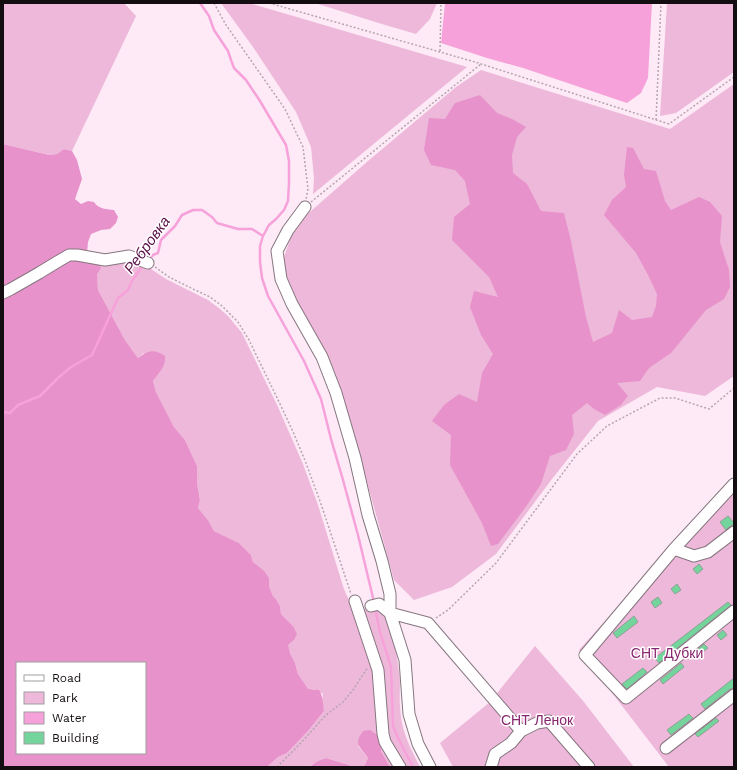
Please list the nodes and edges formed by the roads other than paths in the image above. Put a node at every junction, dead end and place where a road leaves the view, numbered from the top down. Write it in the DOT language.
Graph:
graph roads {
  1 [pos="305,207"];
  2 [pos="143,261"];
  3 [pos="3,293"];
  4 [pos="734,484"];
  5 [pos="734,532"];
  6 [pos="674,549"];
  7 [pos="355,601"];
  8 [pos="375,605"];
  9 [pos="734,611"];
  10 [pos="390,613"];
  11 [pos="734,695"];
  12 [pos="521,731"];
  13 [pos="666,748"];
  14 [pos="400,767"];
  15 [pos="430,767"];
  16 [pos="491,767"];
  17 [pos="589,767"];
  1 -- 10 [label="street"];
  2 -- 3 [label="street"];
  4 -- 6 [label="street"];
  5 -- 6 [label="street"];
  6 -- 9 [label="street"];
  7 -- 14 [label="street"];
  8 -- 10 [label="street"];
  10 -- 12 [label="street"];
  10 -- 15 [label="street"];
  11 -- 13 [label="street"];
  12 -- 16 [label="street"];
  12 -- 17 [label="street"];
}
